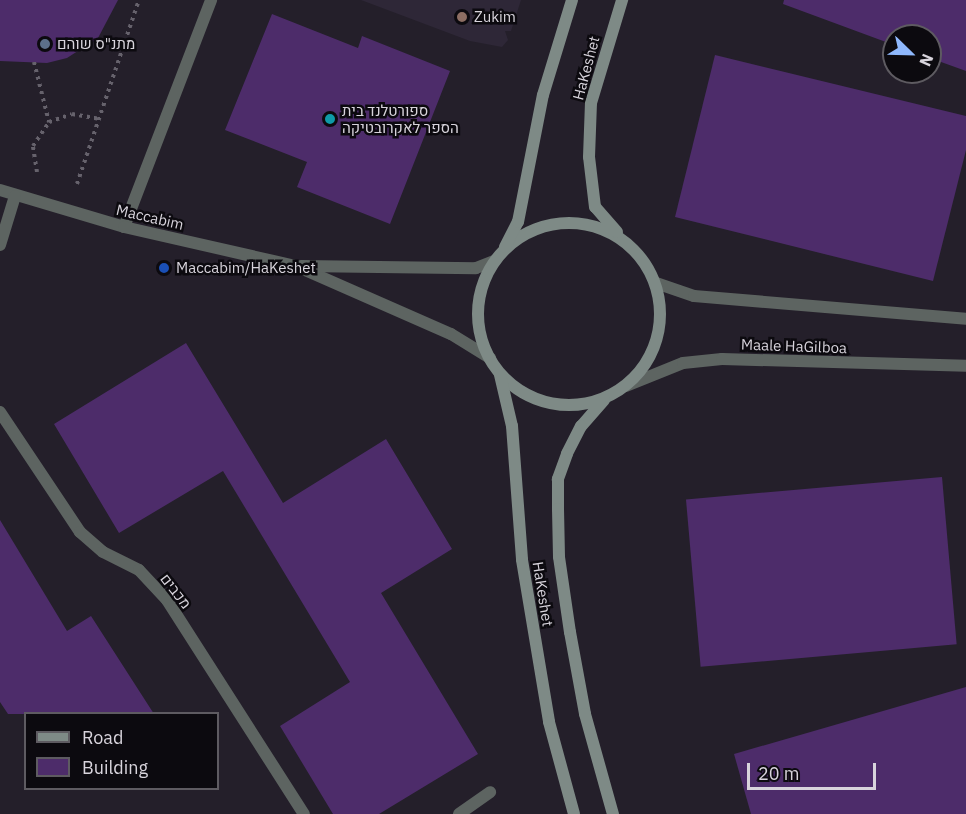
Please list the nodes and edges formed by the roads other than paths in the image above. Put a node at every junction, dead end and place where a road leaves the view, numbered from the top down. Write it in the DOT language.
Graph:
graph roads {
  1 [pos="211,0"];
  2 [pos="572,0"];
  3 [pos="622,0"];
  4 [pos="0,190"];
  5 [pos="15,196"];
  6 [pos="124,227"];
  7 [pos="627,242"];
  8 [pos="0,245"];
  9 [pos="505,248"];
  10 [pos="494,261"];
  11 [pos="296,266"];
  12 [pos="656,284"];
  13 [pos="966,319"];
  14 [pos="490,358"];
  15 [pos="966,366"];
  16 [pos="500,375"];
  17 [pos="626,386"];
  18 [pos="605,399"];
  19 [pos="0,412"];
  20 [pos="490,792"];
  21 [pos="304,814"];
  22 [pos="459,814"];
  23 [pos="574,814"];
  24 [pos="613,814"];
  1 -- 6 [label="street"];
  2 -- 9 [label="street"];
  3 -- 7 [label="street, HaKeshet"];
  4 -- 5 [label="street, Maccabim"];
  5 -- 6 [label="street, Maccabim"];
  5 -- 8 [label="street"];
  6 -- 11 [label="street, Maccabim"];
  7 -- 9 [label="street"];
  7 -- 12 [label="street"];
  9 -- 10 [label="street"];
  10 -- 11 [label="street, Maccabim"];
  10 -- 14 [label="street"];
  11 -- 14 [label="street, Maccabim"];
  12 -- 13 [label="street"];
  12 -- 17 [label="street"];
  14 -- 16 [label="street"];
  15 -- 17 [label="street, Maale HaGilboa"];
  16 -- 18 [label="street"];
  16 -- 23 [label="street, HaKeshet"];
  17 -- 18 [label="street"];
  18 -- 24 [label="street, HaKeshet"];
  19 -- 21 [label="street, מכבים"];
  20 -- 22 [label="street"];
}
